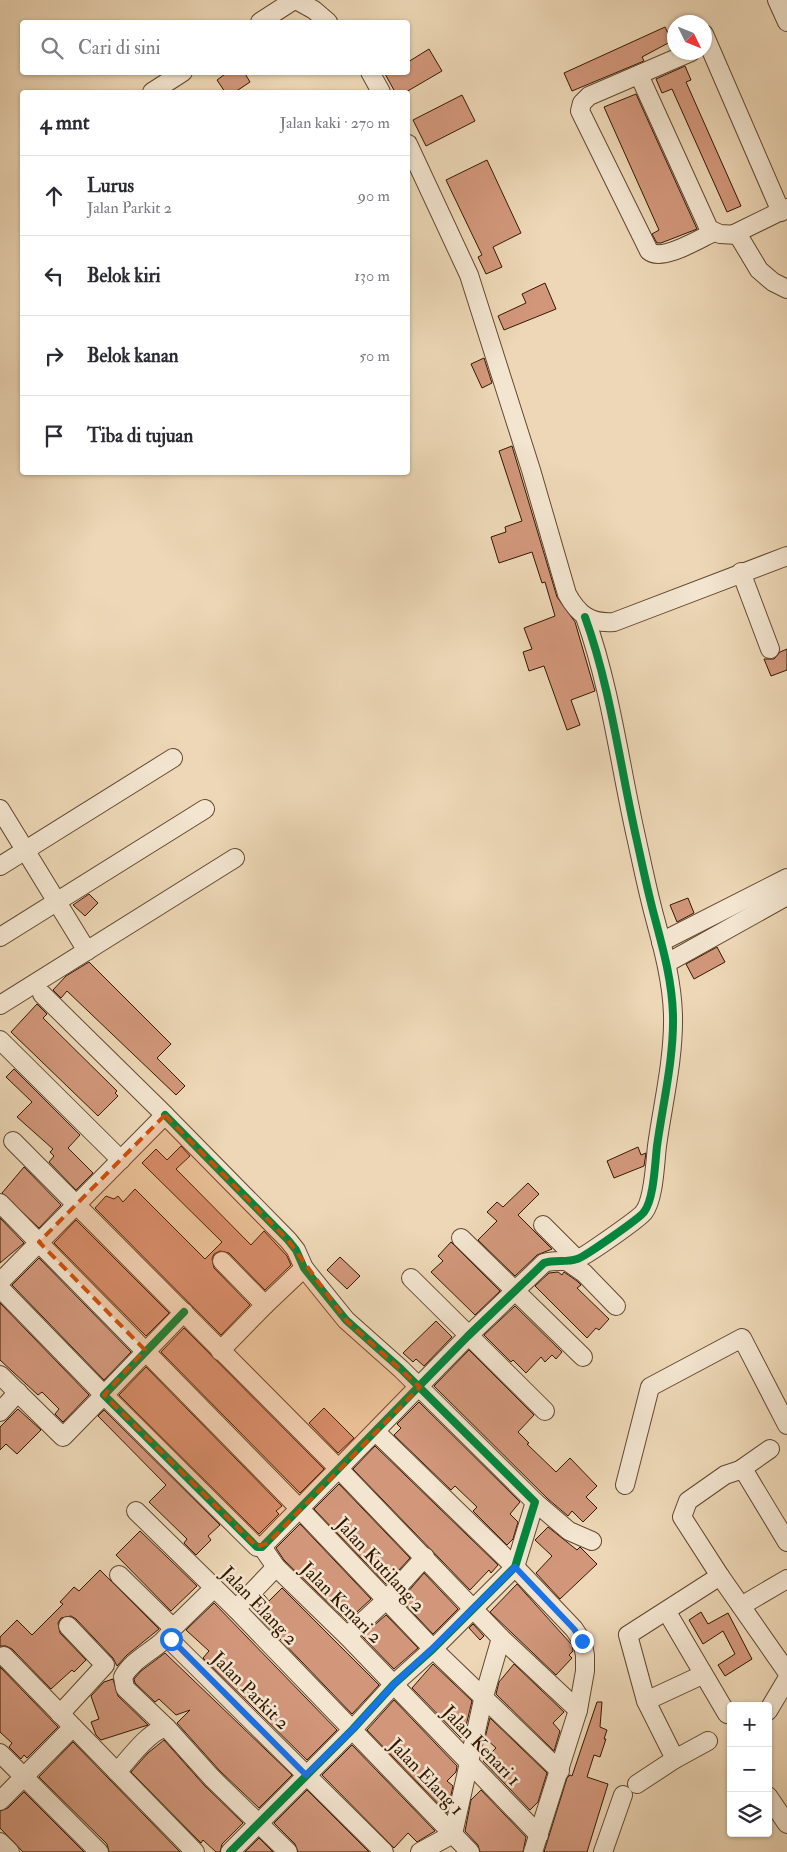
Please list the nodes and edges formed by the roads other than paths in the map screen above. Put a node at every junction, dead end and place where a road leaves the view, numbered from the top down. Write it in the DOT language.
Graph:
graph roads {
  1 [pos="295,0"];
  2 [pos="777,0"];
  3 [pos="263,20"];
  4 [pos="326,20"];
  5 [pos="787,22"];
  6 [pos="712,55"];
  7 [pos="673,60"];
  8 [pos="178,75"];
  9 [pos="372,75"];
  10 [pos="639,75"];
  11 [pos="155,90"];
  12 [pos="380,90"];
  13 [pos="410,148"];
  14 [pos="784,210"];
  15 [pos="714,232"];
  16 [pos="734,234"];
  17 [pos="787,289"];
  18 [pos="787,556"];
  19 [pos="741,572"];
  20 [pos="585,617"];
  21 [pos="770,649"];
  22 [pos="173,758"];
  23 [pos="0,809"];
  24 [pos="205,809"];
  25 [pos="25,850"];
  26 [pos="236,858"];
  27 [pos="0,866"];
  28 [pos="787,878"];
  29 [pos="787,896"];
  30 [pos="57,902"];
  31 [pos="0,937"];
  32 [pos="661,942"];
  33 [pos="87,951"];
  34 [pos="667,963"];
  35 [pos="42,994"];
  36 [pos="0,1005"];
  37 [pos="0,1040"];
  38 [pos="165,1115"];
  39 [pos="6,1142"];
  40 [pos="121,1160"];
  41 [pos="0,1203"];
  42 [pos="77,1204"];
  43 [pos="543,1225"];
  44 [pos="461,1238"];
  45 [pos="39,1242"];
  46 [pos="222,1261"];
  47 [pos="573,1261"];
  48 [pos="304,1268"];
  49 [pos="411,1278"];
  50 [pos="0,1282"];
  51 [pos="0,1288"];
  52 [pos="514,1291"];
  53 [pos="265,1305"];
  54 [pos="616,1306"];
  55 [pos="184,1312"];
  56 [pos="468,1336"];
  57 [pos="145,1350"];
  58 [pos="220,1351"];
  59 [pos="583,1357"];
  60 [pos="0,1375"];
  61 [pos="420,1387"];
  62 [pos="18,1392"];
  63 [pos="104,1394"];
  64 [pos="545,1411"];
  65 [pos="0,1412"];
  66 [pos="787,1425"];
  67 [pos="376,1432"];
  68 [pos="770,1449"];
  69 [pos="339,1469"];
  70 [pos="740,1470"];
  71 [pos="625,1485"];
  72 [pos="535,1502"];
  73 [pos="299,1508"];
  74 [pos="136,1511"];
  75 [pos="592,1541"];
  76 [pos="787,1542"];
  77 [pos="262,1547"];
  78 [pos="424,1557"];
  79 [pos="276,1567"];
  80 [pos="515,1567"];
  81 [pos="119,1575"];
  82 [pos="720,1576"];
  83 [pos="787,1579"];
  84 [pos="214,1588"];
  85 [pos="385,1601"];
  86 [pos="740,1606"];
  87 [pos="473,1608"];
  88 [pos="236,1609"];
  89 [pos="667,1612"];
  90 [pos="68,1626"];
  91 [pos="171,1631"];
  92 [pos="347,1636"];
  93 [pos="501,1638"];
  94 [pos="432,1649"];
  95 [pos="4,1656"];
  96 [pos="702,1675"];
  97 [pos="786,1683"];
  98 [pos="394,1684"];
  99 [pos="483,1700"];
  100 [pos="646,1701"];
  101 [pos="772,1705"];
  102 [pos="578,1710"];
  103 [pos="727,1712"];
  104 [pos="60,1714"];
  105 [pos="73,1727"];
  106 [pos="167,1728"];
  107 [pos="353,1729"];
  108 [pos="708,1741"];
  109 [pos="0,1753"];
  110 [pos="675,1759"];
  111 [pos="470,1763"];
  112 [pos="560,1770"];
  113 [pos="117,1772"];
  114 [pos="306,1775"];
  115 [pos="25,1777"];
  116 [pos="637,1784"];
  117 [pos="623,1795"];
  118 [pos="0,1801"];
  119 [pos="772,1802"];
  120 [pos="259,1823"];
  121 [pos="787,1824"];
  122 [pos="453,1834"];
  123 [pos="540,1835"];
  124 [pos="0,1842"];
  125 [pos="10,1852"];
  126 [pos="99,1852"];
  127 [pos="195,1852"];
  128 [pos="230,1852"];
  129 [pos="288,1852"];
  130 [pos="384,1852"];
  131 [pos="420,1852"];
  132 [pos="470,1852"];
  133 [pos="533,1852"];
  134 [pos="603,1852"];
  1 -- 3 [label="street"];
  1 -- 4 [label="street"];
  2 -- 5 [label="street"];
  6 -- 14 [label="street"];
  7 -- 10 [label="street"];
  8 -- 11 [label="street"];
  9 -- 12 [label="street"];
  10 -- 15 [label="street"];
  10 -- 15 [label="street"];
  13 -- 20 [label="street"];
  14 -- 16 [label="street"];
  15 -- 16 [label="street"];
  16 -- 17 [label="street"];
  18 -- 19 [label="street"];
  19 -- 20 [label="street"];
  19 -- 21 [label="street"];
  20 -- 32 [label="street"];
  22 -- 25 [label="street"];
  23 -- 25 [label="street"];
  24 -- 30 [label="street"];
  25 -- 27 [label="street"];
  25 -- 30 [label="street"];
  26 -- 33 [label="street"];
  28 -- 32 [label="street"];
  29 -- 34 [label="street"];
  30 -- 31 [label="street"];
  30 -- 33 [label="street"];
  32 -- 34 [label="street"];
  33 -- 36 [label="street"];
  34 -- 47 [label="street"];
  35 -- 38 [label="street"];
  37 -- 40 [label="street"];
  38 -- 40 [label="street"];
  38 -- 48 [label="street"];
  39 -- 42 [label="street"];
  40 -- 42 [label="street"];
  41 -- 45 [label="street, Jalan Kutilang 2"];
  42 -- 45 [label="street"];
  42 -- 55 [label="street"];
  43 -- 47 [label="street"];
  44 -- 52 [label="street"];
  45 -- 50 [label="street"];
  45 -- 57 [label="street, Jalan Kutilang 2"];
  46 -- 53 [label="street"];
  47 -- 52 [label="street"];
  47 -- 54 [label="street"];
  48 -- 53 [label="street"];
  48 -- 61 [label="street"];
  49 -- 56 [label="street"];
  51 -- 63 [label="street, Jalan Kenari 2"];
  52 -- 56 [label="street"];
  52 -- 59 [label="street"];
  53 -- 58 [label="street"];
  55 -- 57 [label="street"];
  55 -- 58 [label="street"];
  56 -- 61 [label="street"];
  56 -- 64 [label="street"];
  57 -- 63 [label="street"];
  57 -- 73 [label="street, Jalan Kutilang 2"];
  58 -- 69 [label="street"];
  60 -- 62 [label="street"];
  61 -- 67 [label="street"];
  61 -- 72 [label="street"];
  62 -- 63 [label="street"];
  62 -- 65 [label="street"];
  63 -- 77 [label="street, Jalan Kenari 2"];
  66 -- 71 [label="street"];
  67 -- 69 [label="street"];
  67 -- 80 [label="street"];
  68 -- 70 [label="street"];
  69 -- 73 [label="street"];
  69 -- 78 [label="street"];
  70 -- 76 [label="street"];
  70 -- 82 [label="street"];
  72 -- 75 [label="street"];
  72 -- 80 [label="street"];
  73 -- 77 [label="street"];
  73 -- 85 [label="street, Jalan Kutilang 2"];
  74 -- 84 [label="street, Jalan Elang 2"];
  77 -- 79 [label="street, Jalan Kenari 2"];
  78 -- 85 [label="street"];
  78 -- 87 [label="street"];
  79 -- 88 [label="street"];
  79 -- 92 [label="street, Jalan Kenari 2"];
  80 -- 87 [label="street"];
  80 -- 102 [label="street"];
  81 -- 91 [label="street, Jalan Parkit 2"];
  82 -- 86 [label="street"];
  82 -- 89 [label="street"];
  83 -- 86 [label="street"];
  84 -- 88 [label="street, Jalan Elang 2"];
  84 -- 91 [label="street"];
  85 -- 92 [label="street"];
  85 -- 94 [label="street, Jalan Kutilang 2"];
  86 -- 97 [label="street"];
  87 -- 93 [label="street"];
  87 -- 94 [label="street"];
  88 -- 107 [label="street, Jalan Elang 2"];
  89 -- 96 [label="street"];
  89 -- 100 [label="street"];
  90 -- 104 [label="street"];
  91 -- 106 [label="street"];
  91 -- 114 [label="street, Jalan Parkit 2"];
  92 -- 98 [label="street, Jalan Kenari 2"];
  93 -- 99 [label="street"];
  93 -- 102 [label="street"];
  94 -- 98 [label="street"];
  94 -- 99 [label="street, Jalan Kutilang 2"];
  95 -- 104 [label="street"];
  96 -- 100 [label="street"];
  96 -- 103 [label="street"];
  97 -- 101 [label="street"];
  98 -- 107 [label="street"];
  98 -- 111 [label="street, Jalan Kenari 1"];
  99 -- 111 [label="street"];
  99 -- 112 [label="street, Jalan Kutilang 2"];
  100 -- 110 [label="street"];
  102 -- 112 [label="street"];
  104 -- 105 [label="street"];
  105 -- 113 [label="street"];
  105 -- 115 [label="street"];
  106 -- 113 [label="street"];
  106 -- 120 [label="street"];
  107 -- 114 [label="street"];
  107 -- 122 [label="street, Jalan Elang 1"];
  108 -- 110 [label="street"];
  109 -- 115 [label="street"];
  110 -- 116 [label="street"];
  111 -- 122 [label="street"];
  111 -- 123 [label="street, Jalan Kenari 1"];
  112 -- 123 [label="street"];
  113 -- 127 [label="street"];
  114 -- 120 [label="street"];
  114 -- 130 [label="street, Jalan Parkit 2"];
  115 -- 118 [label="street"];
  115 -- 126 [label="street"];
  117 -- 134 [label="street"];
  119 -- 121 [label="street"];
  120 -- 128 [label="street"];
  120 -- 129 [label="street"];
  122 -- 131 [label="street"];
  122 -- 132 [label="street, Jalan Elang 1"];
  123 -- 133 [label="street"];
  124 -- 125 [label="street"];
}
